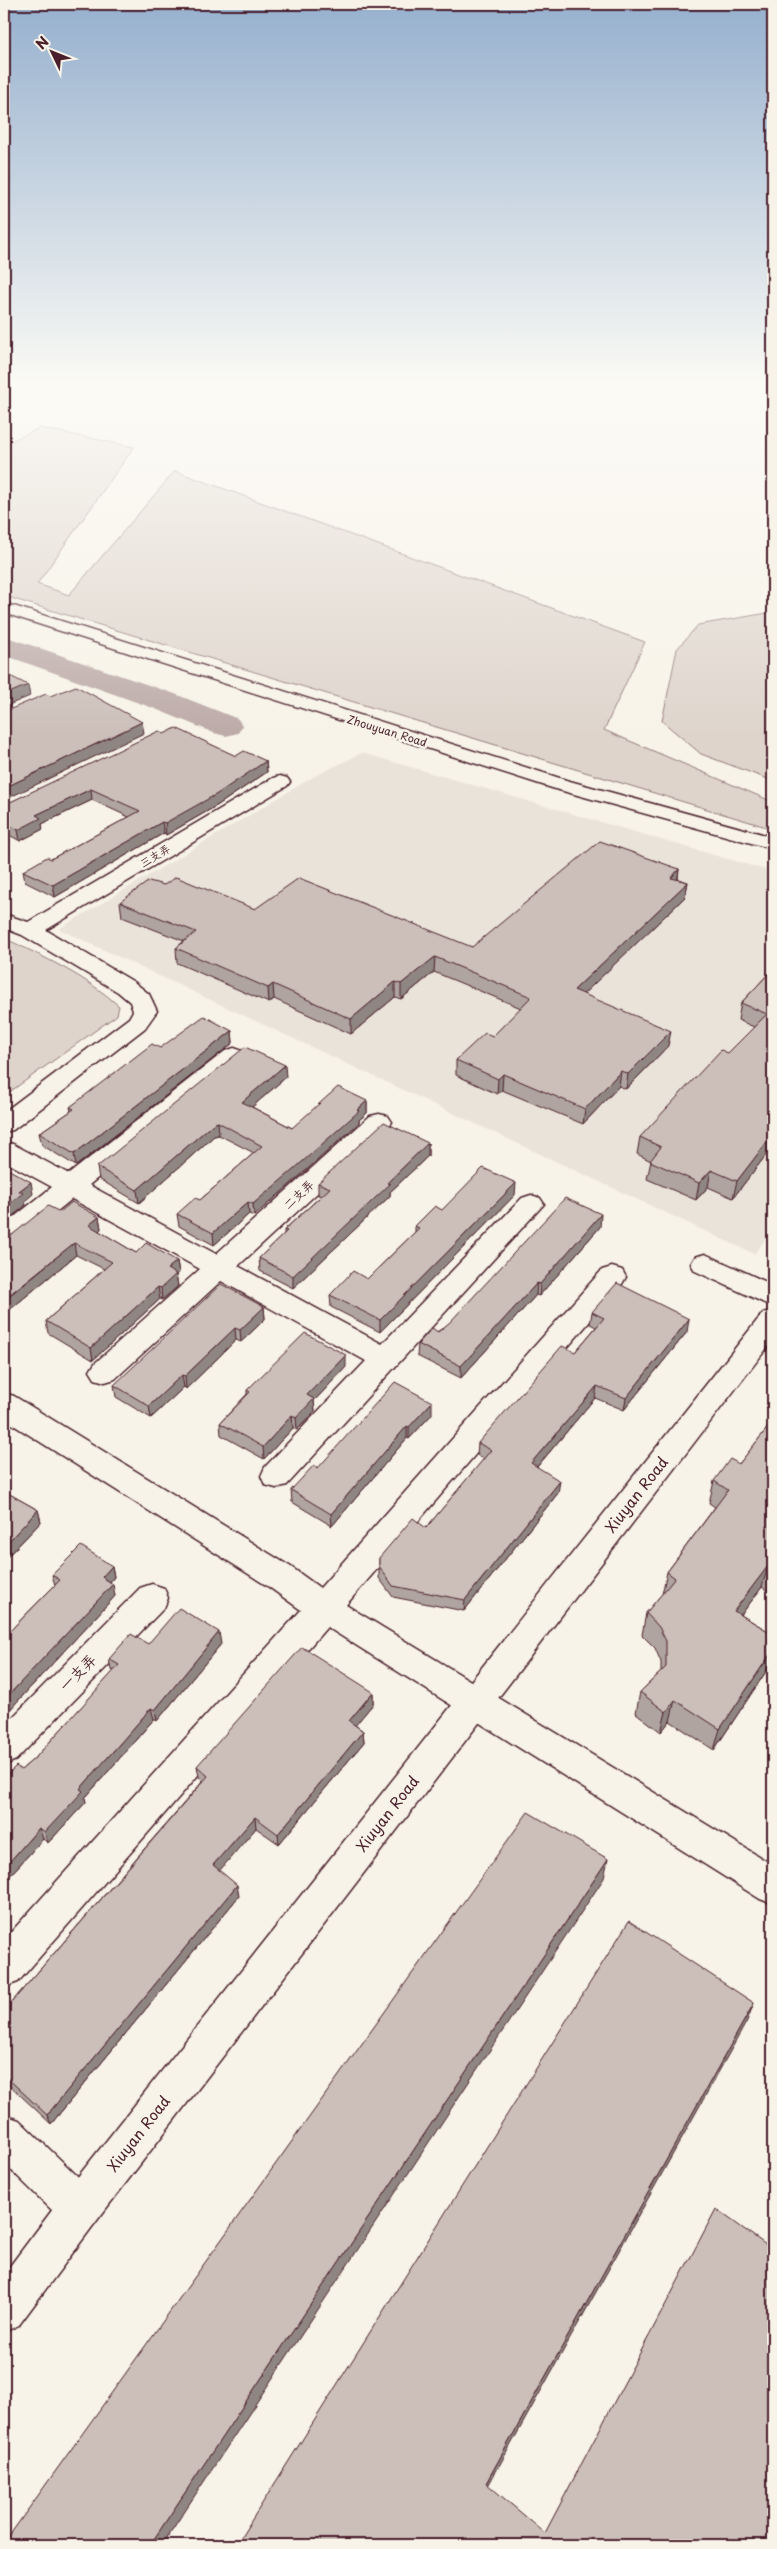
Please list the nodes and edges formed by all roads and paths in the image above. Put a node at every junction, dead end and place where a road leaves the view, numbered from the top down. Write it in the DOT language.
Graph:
graph roads {
  1 [pos="4,608"];
  2 [pos="280,782"];
  3 [pos="773,843"];
  4 [pos="4,921"];
  5 [pos="30,930"];
  6 [pos="234,1056"];
  7 [pos="379,1122"];
  8 [pos="4,1124"];
  9 [pos="4,1150"];
  10 [pos="69,1187"];
  11 [pos="531,1204"];
  12 [pos="4,1239"];
  13 [pos="705,1264"];
  14 [pos="219,1269"];
  15 [pos="612,1277"];
  16 [pos="773,1297"];
  17 [pos="773,1320"];
  18 [pos="384,1358"];
  19 [pos="105,1371"];
  20 [pos="4,1404"];
  21 [pos="276,1476"];
  22 [pos="152,1598"];
  23 [pos="323,1608"];
  24 [pos="477,1701"];
  25 [pos="4,1748"];
  26 [pos="773,1886"];
  27 [pos="4,1968"];
  28 [pos="4,2135"];
  29 [pos="80,2208"];
  30 [pos="4,2310"];
  1 -- 3 [label="street, Zhouyuan Road"];
  2 -- 5 [label="street, 三支弄"];
  4 -- 5 [label="street"];
  5 -- 8 [label="street"];
  6 -- 10 [label="street"];
  7 -- 14 [label="street, 二支弄"];
  9 -- 10 [label="street"];
  10 -- 12 [label="street"];
  10 -- 14 [label="street"];
  11 -- 18 [label="street"];
  13 -- 16 [label="street"];
  14 -- 18 [label="street"];
  14 -- 19 [label="street, 二支弄"];
  15 -- 23 [label="street"];
  17 -- 24 [label="street, Xiuyan Road"];
  18 -- 21 [label="street"];
  20 -- 23 [label="street"];
  22 -- 25 [label="street, 一支弄"];
  23 -- 24 [label="street"];
  23 -- 27 [label="street"];
  24 -- 26 [label="street"];
  24 -- 29 [label="street, Xiuyan Road"];
  28 -- 29 [label="street"];
  29 -- 30 [label="street, Xiuyan Road"];
}
